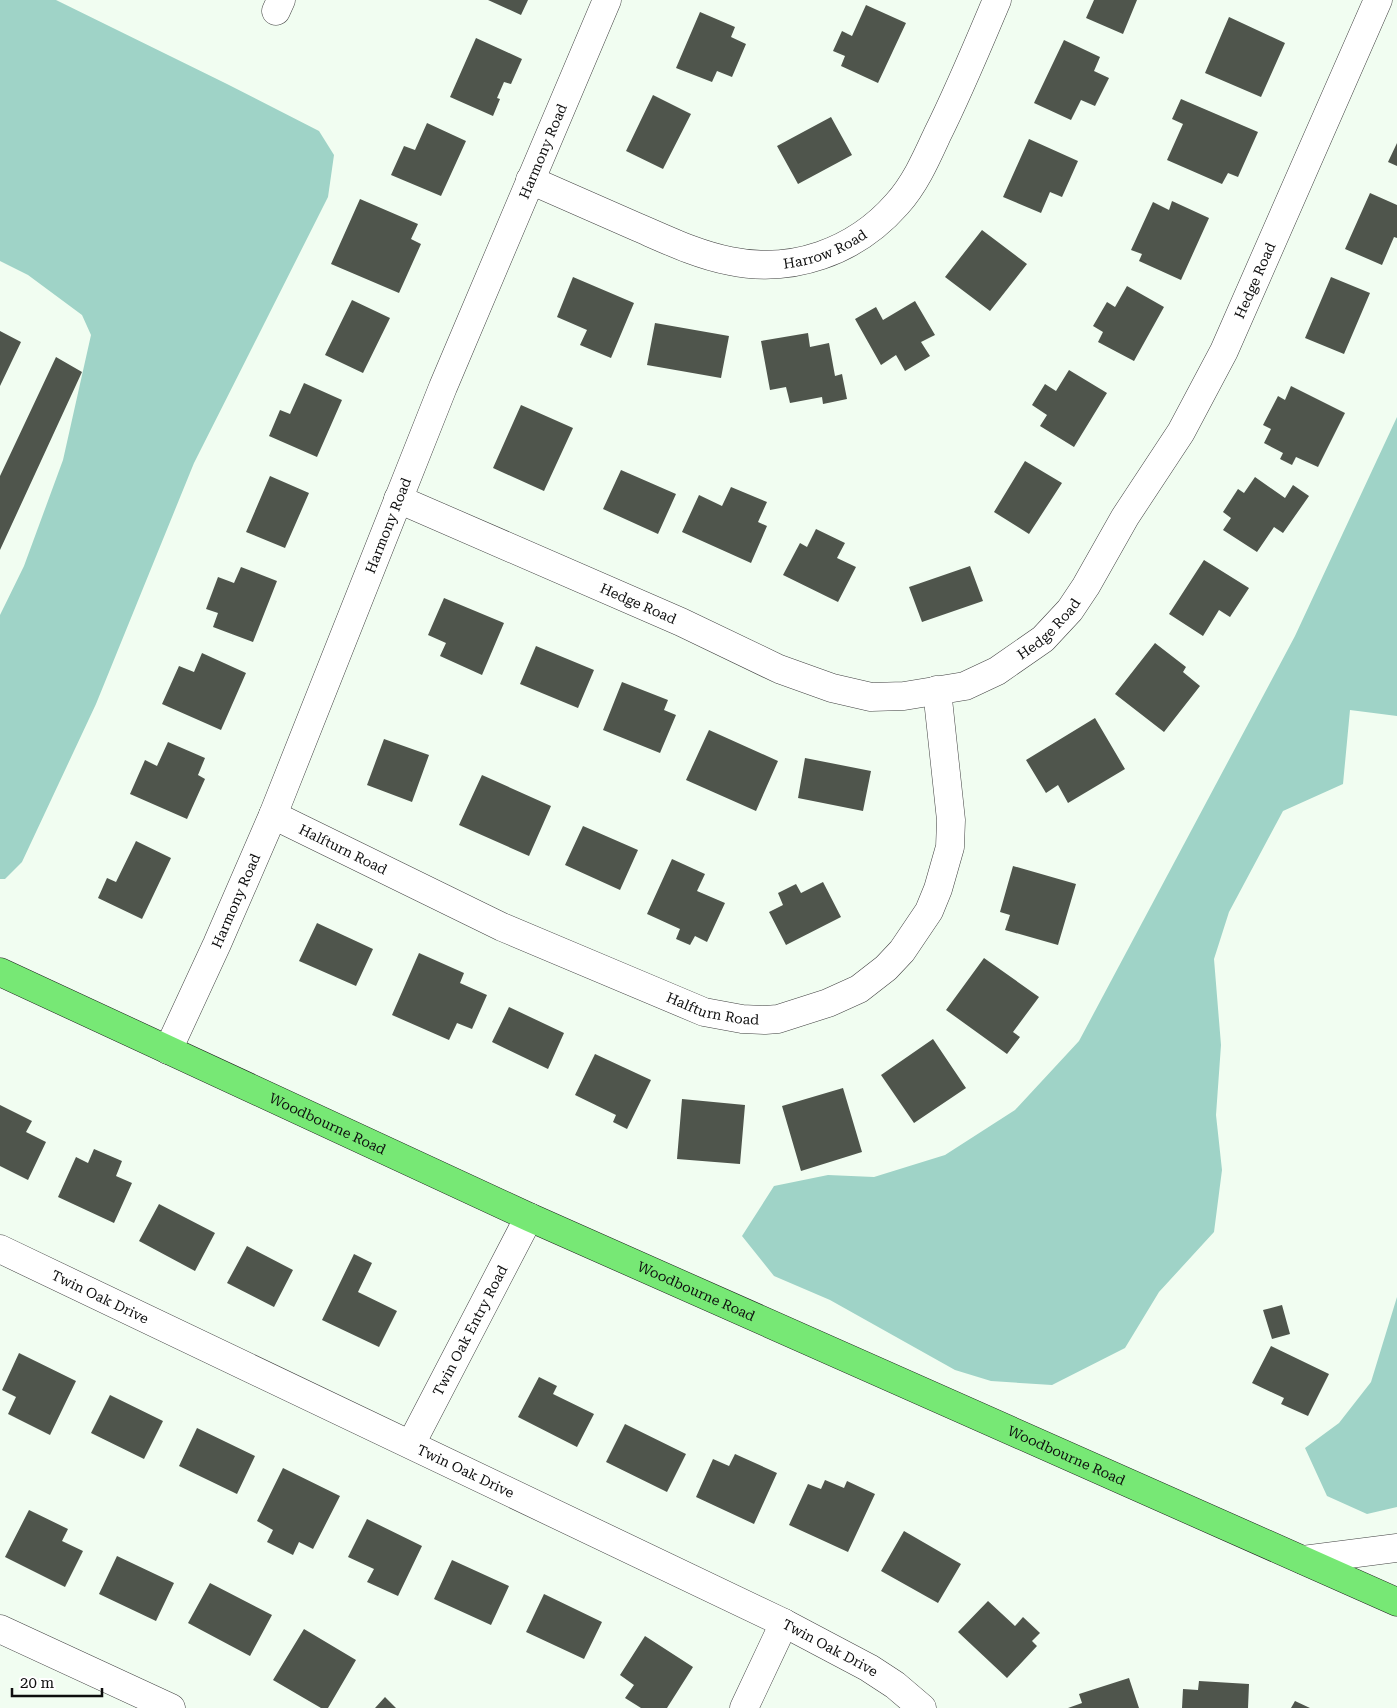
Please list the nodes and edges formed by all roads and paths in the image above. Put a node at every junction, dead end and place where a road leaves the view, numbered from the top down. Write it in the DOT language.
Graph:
graph roads {
  1 [pos="607,0"];
  2 [pos="997,0"];
  3 [pos="1378,0"];
  4 [pos="530,180"];
  5 [pos="398,498"];
  6 [pos="937,690"];
  7 [pos="273,815"];
  8 [pos="0,972"];
  9 [pos="168,1050"];
  10 [pos="529,1217"];
  11 [pos="0,1249"];
  12 [pos="411,1444"];
  13 [pos="1397,1548"];
  14 [pos="1303,1560"];
  15 [pos="1397,1602"];
  16 [pos="784,1623"];
  17 [pos="0,1628"];
  18 [pos="171,1708"];
  19 [pos="744,1708"];
  20 [pos="922,1708"];
  1 -- 4 [label="street, Harmony Road"];
  2 -- 4 [label="street, Harrow Road"];
  3 -- 6 [label="street, Hedge Road"];
  4 -- 5 [label="street, Harmony Road"];
  5 -- 6 [label="street, Hedge Road"];
  5 -- 7 [label="street, Harmony Road"];
  6 -- 7 [label="street, Halfturn Road"];
  7 -- 9 [label="street, Harmony Road"];
  8 -- 9 [label="main road, Woodbourne Road"];
  9 -- 10 [label="main road, Woodbourne Road"];
  10 -- 12 [label="street, Twin Oak Entry Road"];
  10 -- 14 [label="main road, Woodbourne Road"];
  11 -- 12 [label="street, Twin Oak Drive"];
  12 -- 16 [label="street, Twin Oak Drive"];
  13 -- 14 [label="street"];
  14 -- 15 [label="main road, Woodbourne Road"];
  16 -- 19 [label="street"];
  16 -- 20 [label="street, Twin Oak Drive"];
  17 -- 18 [label="street"];
}
